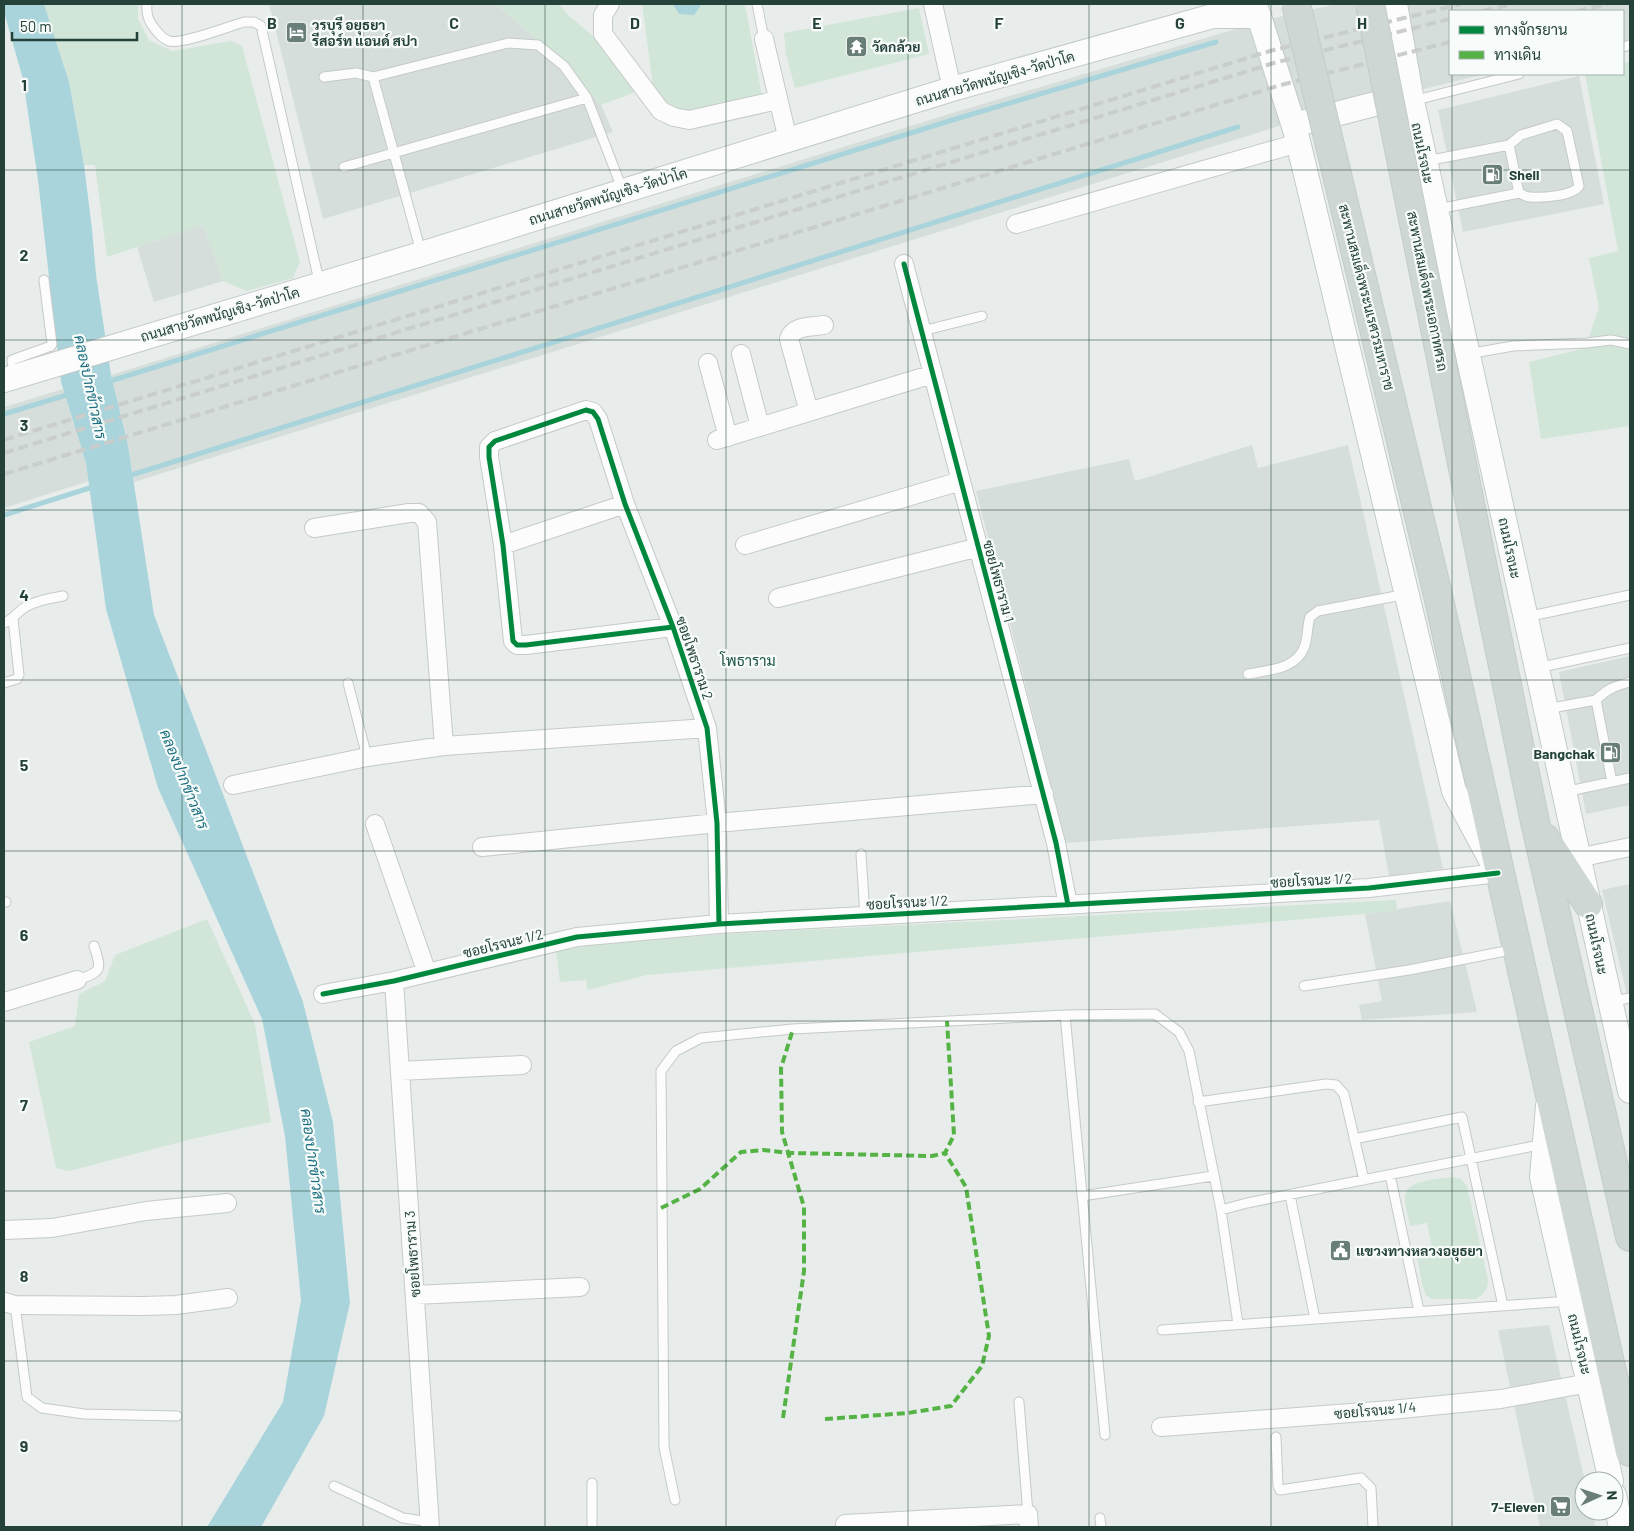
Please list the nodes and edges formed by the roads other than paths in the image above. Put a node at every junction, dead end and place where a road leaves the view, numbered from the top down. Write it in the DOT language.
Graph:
graph roads {
  1 [pos="147,4"];
  2 [pos="610,4"];
  3 [pos="757,4"];
  4 [pos="933,4"];
  5 [pos="1296,4"];
  6 [pos="1370,4"];
  7 [pos="1395,4"];
  8 [pos="1221,10"];
  9 [pos="1256,10"];
  10 [pos="764,39"];
  11 [pos="1515,75"];
  12 [pos="372,76"];
  13 [pos="324,77"];
  14 [pos="952,89"];
  15 [pos="588,98"];
  16 [pos="778,100"];
  17 [pos="1412,101"];
  18 [pos="1297,138"];
  19 [pos="788,140"];
  20 [pos="1510,145"];
  21 [pos="394,153"];
  22 [pos="1425,162"];
  23 [pos="344,167"];
  24 [pos="624,191"];
  25 [pos="1519,193"];
  26 [pos="1436,210"];
  27 [pos="1016,224"];
  28 [pos="421,254"];
  29 [pos="904,264"];
  30 [pos="44,280"];
  31 [pos="320,285"];
  32 [pos="982,316"];
  33 [pos="824,324"];
  34 [pos="922,331"];
  35 [pos="1630,344"];
  36 [pos="741,354"];
  37 [pos="1468,354"];
  38 [pos="708,363"];
  39 [pos="933,374"];
  40 [pos="9,379"];
  41 [pos="809,412"];
  42 [pos="760,427"];
  43 [pos="961,481"];
  44 [pos="626,504"];
  45 [pos="314,528"];
  46 [pos="503,545"];
  47 [pos="745,545"];
  48 [pos="979,547"];
  49 [pos="1437,591"];
  50 [pos="1407,594"];
  51 [pos="63,596"];
  52 [pos="1630,596"];
  53 [pos="778,598"];
  54 [pos="1525,617"];
  55 [pos="8,621"];
  56 [pos="673,627"];
  57 [pos="1630,648"];
  58 [pos="1536,668"];
  59 [pos="1248,674"];
  60 [pos="1630,682"];
  61 [pos="4,683"];
  62 [pos="348,683"];
  63 [pos="1596,700"];
  64 [pos="1545,709"];
  65 [pos="707,728"];
  66 [pos="444,746"];
  67 [pos="367,757"];
  68 [pos="1630,778"];
  69 [pos="1612,782"];
  70 [pos="233,785"];
  71 [pos="1564,792"];
  72 [pos="1044,794"];
  73 [pos="1535,822"];
  74 [pos="717,823"];
  75 [pos="375,824"];
  76 [pos="482,847"];
  77 [pos="1630,847"];
  78 [pos="861,854"];
  79 [pos="1578,858"];
  80 [pos="1500,878"];
  81 [pos="1588,904"];
  82 [pos="1068,905"];
  83 [pos="865,916"];
  84 [pos="719,924"];
  85 [pos="94,946"];
  86 [pos="1518,949"];
  87 [pos="427,973"];
  88 [pos="77,980"];
  89 [pos="394,981"];
  90 [pos="1304,986"];
  91 [pos="323,994"];
  92 [pos="1620,1000"];
  93 [pos="4,1002"];
  94 [pos="1065,1014"];
  95 [pos="522,1065"];
  96 [pos="400,1070"];
  97 [pos="1630,1086"];
  98 [pos="1549,1088"];
  99 [pos="1198,1102"];
  100 [pos="1354,1139"];
  101 [pos="1545,1144"];
  102 [pos="1471,1159"];
  103 [pos="1390,1175"];
  104 [pos="1213,1176"];
  105 [pos="1364,1180"];
  106 [pos="1290,1195"];
  107 [pos="1082,1196"];
  108 [pos="227,1203"];
  109 [pos="1221,1210"];
  110 [pos="4,1230"];
  111 [pos="1630,1237"];
  112 [pos="580,1287"];
  113 [pos="415,1295"];
  114 [pos="228,1298"];
  115 [pos="1570,1301"];
  116 [pos="9,1303"];
  117 [pos="1503,1306"];
  118 [pos="1419,1312"];
  119 [pos="1316,1319"];
  120 [pos="1238,1324"];
  121 [pos="1162,1330"];
  122 [pos="1589,1383"];
  123 [pos="1019,1402"];
  124 [pos="178,1416"];
  125 [pos="1161,1427"];
  126 [pos="1105,1435"];
  127 [pos="1276,1437"];
  128 [pos="1630,1452"];
  129 [pos="1609,1471"];
  130 [pos="592,1483"];
  131 [pos="334,1486"];
  132 [pos="674,1500"];
  133 [pos="1028,1521"];
  134 [pos="430,1524"];
  135 [pos="845,1524"];
  136 [pos="592,1527"];
  137 [pos="1373,1527"];
  1 -- 31 [label="lane"];
  2 -- 16 [label="street"];
  3 -- 10 [label="lane"];
  4 -- 14 [label="street"];
  5 -- 49 [label="main road, สะพานสมเด็จพระนเรศวรมหาราช, bridge"];
  6 -- 73 [label="main road, สะพานสมเด็จพระเอกาทศรถ, bridge"];
  7 -- 17 [label="main road, ถนนโรจนะ"];
  8 -- 9 [label="main road, ถนนสายวัดพนัญเชิง-วัดป่าโค"];
  8 -- 14 [label="main road, ถนนสายวัดพนัญเชิง-วัดป่าโค"];
  9 -- 18 [label="main road, ถนนโรจนะ"];
  10 -- 16 [label="street"];
  11 -- 17 [label="lane"];
  12 -- 13 [label="lane"];
  12 -- 15 [label="lane"];
  12 -- 21 [label="lane"];
  14 -- 19 [label="main road, ถนนสายวัดพนัญเชิง-วัดป่าโค"];
  15 -- 21 [label="lane"];
  15 -- 24 [label="lane"];
  16 -- 19 [label="street"];
  17 -- 18 [label="main road"];
  17 -- 22 [label="main road, ถนนโรจนะ"];
  18 -- 27 [label="street"];
  18 -- 50 [label="main road, ถนนโรจนะ"];
  19 -- 24 [label="main road, ถนนสายวัดพนัญเชิง-วัดป่าโค"];
  20 -- 22 [label="lane"];
  20 -- 25 [label="lane"];
  20 -- 25 [label="lane"];
  21 -- 23 [label="lane"];
  21 -- 28 [label="lane"];
  22 -- 26 [label="main road, ถนนโรจนะ"];
  24 -- 28 [label="main road, ถนนสายวัดพนัญเชิง-วัดป่าโค"];
  25 -- 26 [label="lane"];
  26 -- 37 [label="main road, ถนนโรจนะ"];
  28 -- 31 [label="main road, ถนนสายวัดพนัญเชิง-วัดป่าโค"];
  29 -- 34 [label="street, ซอยโพธาราม 1"];
  30 -- 40 [label="lane"];
  31 -- 40 [label="main road, ถนนสายวัดพนัญเชิง-วัดป่าโค"];
  32 -- 34 [label="lane"];
  33 -- 41 [label="street"];
  34 -- 39 [label="street, ซอยโพธาราม 1"];
  35 -- 37 [label="lane"];
  36 -- 42 [label="street"];
  37 -- 54 [label="main road, ถนนโรจนะ"];
  38 -- 42 [label="street"];
  39 -- 41 [label="street"];
  39 -- 43 [label="street, ซอยโพธาราม 1"];
  41 -- 42 [label="street"];
  43 -- 47 [label="street"];
  43 -- 48 [label="street, ซอยโพธาราม 1"];
  44 -- 46 [label="street"];
  44 -- 46 [label="street, ซอยโพธาราม 2"];
  44 -- 56 [label="street, ซอยโพธาราม 2"];
  45 -- 66 [label="street"];
  46 -- 56 [label="street"];
  48 -- 53 [label="street"];
  48 -- 72 [label="street, ซอยโพธาราม 1"];
  49 -- 80 [label="main road, ถนนโรจนะ"];
  50 -- 59 [label="lane"];
  50 -- 80 [label="main road, ถนนโรจนะ"];
  51 -- 55 [label="lane"];
  52 -- 54 [label="lane"];
  54 -- 58 [label="main road, ถนนโรจนะ"];
  55 -- 61 [label="lane"];
  56 -- 65 [label="street, ซอยโพธาราม 2"];
  57 -- 58 [label="lane"];
  58 -- 64 [label="main road, ถนนโรจนะ"];
  60 -- 63 [label="lane"];
  62 -- 67 [label="lane"];
  63 -- 64 [label="lane"];
  63 -- 69 [label="lane"];
  64 -- 71 [label="main road, ถนนโรจนะ"];
  65 -- 66 [label="street"];
  65 -- 74 [label="street, ซอยโพธาราม 2"];
  66 -- 67 [label="street"];
  67 -- 70 [label="street"];
  68 -- 69 [label="lane"];
  69 -- 71 [label="lane"];
  71 -- 79 [label="main road, ถนนโรจนะ"];
  72 -- 74 [label="street"];
  72 -- 82 [label="street, ซอยโพธาราม 1"];
  73 -- 81 [label="main road"];
  73 -- 111 [label="main road"];
  74 -- 76 [label="street"];
  74 -- 84 [label="street, ซอยโพธาราม 2"];
  75 -- 87 [label="street"];
  77 -- 79 [label="street"];
  78 -- 83 [label="lane"];
  79 -- 81 [label="main road, ถนนโรจนะ"];
  80 -- 82 [label="street, ซอยโรจนะ 1/2"];
  80 -- 86 [label="main road, ถนนโรจนะ"];
  81 -- 92 [label="main road, ถนนโรจนะ"];
  82 -- 83 [label="street, ซอยโรจนะ 1/2"];
  83 -- 84 [label="street, ซอยโรจนะ 1/2"];
  84 -- 87 [label="street, ซอยโรจนะ 1/2"];
  85 -- 88 [label="lane"];
  86 -- 90 [label="lane"];
  86 -- 98 [label="main road, ถนนโรจนะ"];
  87 -- 89 [label="street, ซอยโรจนะ 1/2"];
  88 -- 93 [label="street"];
  89 -- 91 [label="street, ซอยโรจนะ 1/2"];
  89 -- 96 [label="street, ซอยโพธาราม 3"];
  92 -- 97 [label="main road, ถนนโรจนะ"];
  94 -- 99 [label="lane"];
  94 -- 107 [label="lane"];
  94 -- 132 [label="lane"];
  95 -- 96 [label="street"];
  96 -- 113 [label="street, ซอยโพธาราม 3"];
  98 -- 101 [label="main road, ถนนโรจนะ"];
  98 -- 128 [label="main road, ถนนโรจนะ"];
  99 -- 100 [label="lane"];
  99 -- 104 [label="lane"];
  100 -- 102 [label="lane"];
  100 -- 105 [label="lane"];
  101 -- 102 [label="lane"];
  101 -- 115 [label="main road, ถนนโรจนะ"];
  102 -- 103 [label="lane"];
  102 -- 117 [label="lane"];
  103 -- 105 [label="lane"];
  103 -- 118 [label="lane"];
  104 -- 107 [label="lane"];
  104 -- 109 [label="lane"];
  105 -- 106 [label="lane"];
  106 -- 109 [label="lane"];
  106 -- 119 [label="lane"];
  107 -- 126 [label="lane"];
  108 -- 110 [label="street"];
  109 -- 120 [label="lane"];
  112 -- 113 [label="street"];
  113 -- 134 [label="street, ซอยโพธาราม 3"];
  114 -- 116 [label="street"];
  115 -- 117 [label="lane"];
  115 -- 122 [label="main road, ถนนโรจนะ"];
  116 -- 124 [label="lane"];
  117 -- 118 [label="lane"];
  118 -- 119 [label="lane"];
  119 -- 120 [label="lane"];
  120 -- 121 [label="lane"];
  122 -- 125 [label="street, ซอยโรจนะ 1/4"];
  122 -- 129 [label="main road, ถนนโรจนะ"];
  123 -- 133 [label="lane"];
  127 -- 137 [label="lane"];
  130 -- 136 [label="lane"];
  131 -- 134 [label="lane"];
  133 -- 135 [label="street"];
}
